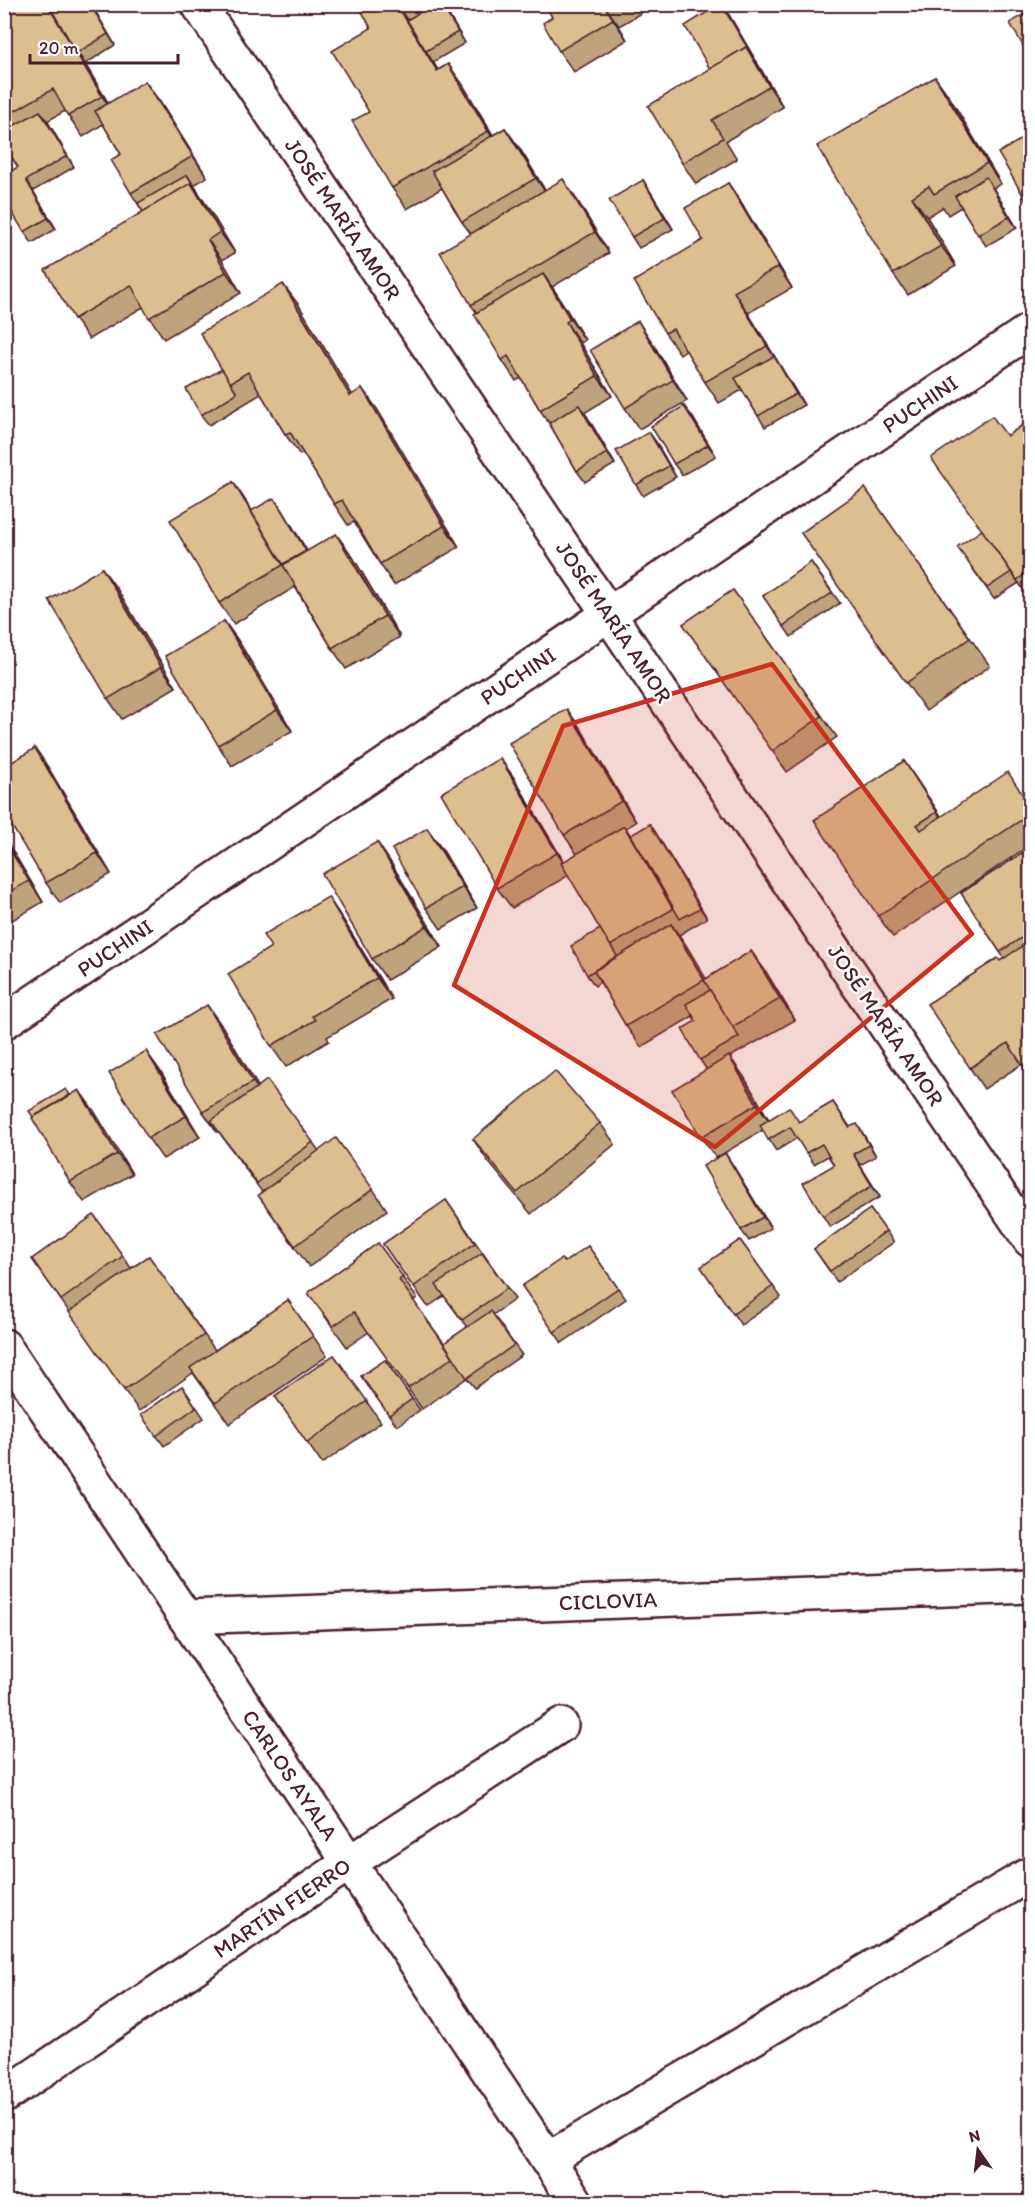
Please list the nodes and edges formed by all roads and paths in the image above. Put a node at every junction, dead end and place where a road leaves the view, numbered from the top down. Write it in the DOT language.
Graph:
graph roads {
  1 [pos="198,4"];
  2 [pos="1030,330"];
  3 [pos="609,614"];
  4 [pos="4,1022"];
  5 [pos="1030,1240"];
  6 [pos="4,1346"];
  7 [pos="1030,1586"];
  8 [pos="184,1617"];
  9 [pos="561,1725"];
  10 [pos="349,1863"];
  11 [pos="1030,1874"];
  12 [pos="4,2096"];
  13 [pos="547,2160"];
  14 [pos="572,2201"];
  1 -- 3 [label="street, JOSÉ MARÍA AMOR"];
  2 -- 3 [label="street, PUCHINI"];
  3 -- 4 [label="street, PUCHINI"];
  3 -- 5 [label="street, JOSÉ MARÍA AMOR"];
  6 -- 8 [label="street, CARLOS AYALA"];
  7 -- 8 [label="street, CICLOVIA"];
  8 -- 10 [label="street, CARLOS AYALA"];
  9 -- 10 [label="street, MARTÍN FIERRO"];
  10 -- 12 [label="street, MARTÍN FIERRO"];
  10 -- 13 [label="street, CARLOS AYALA"];
  11 -- 13 [label="street"];
  13 -- 14 [label="street, CARLOS AYALA"];
}
